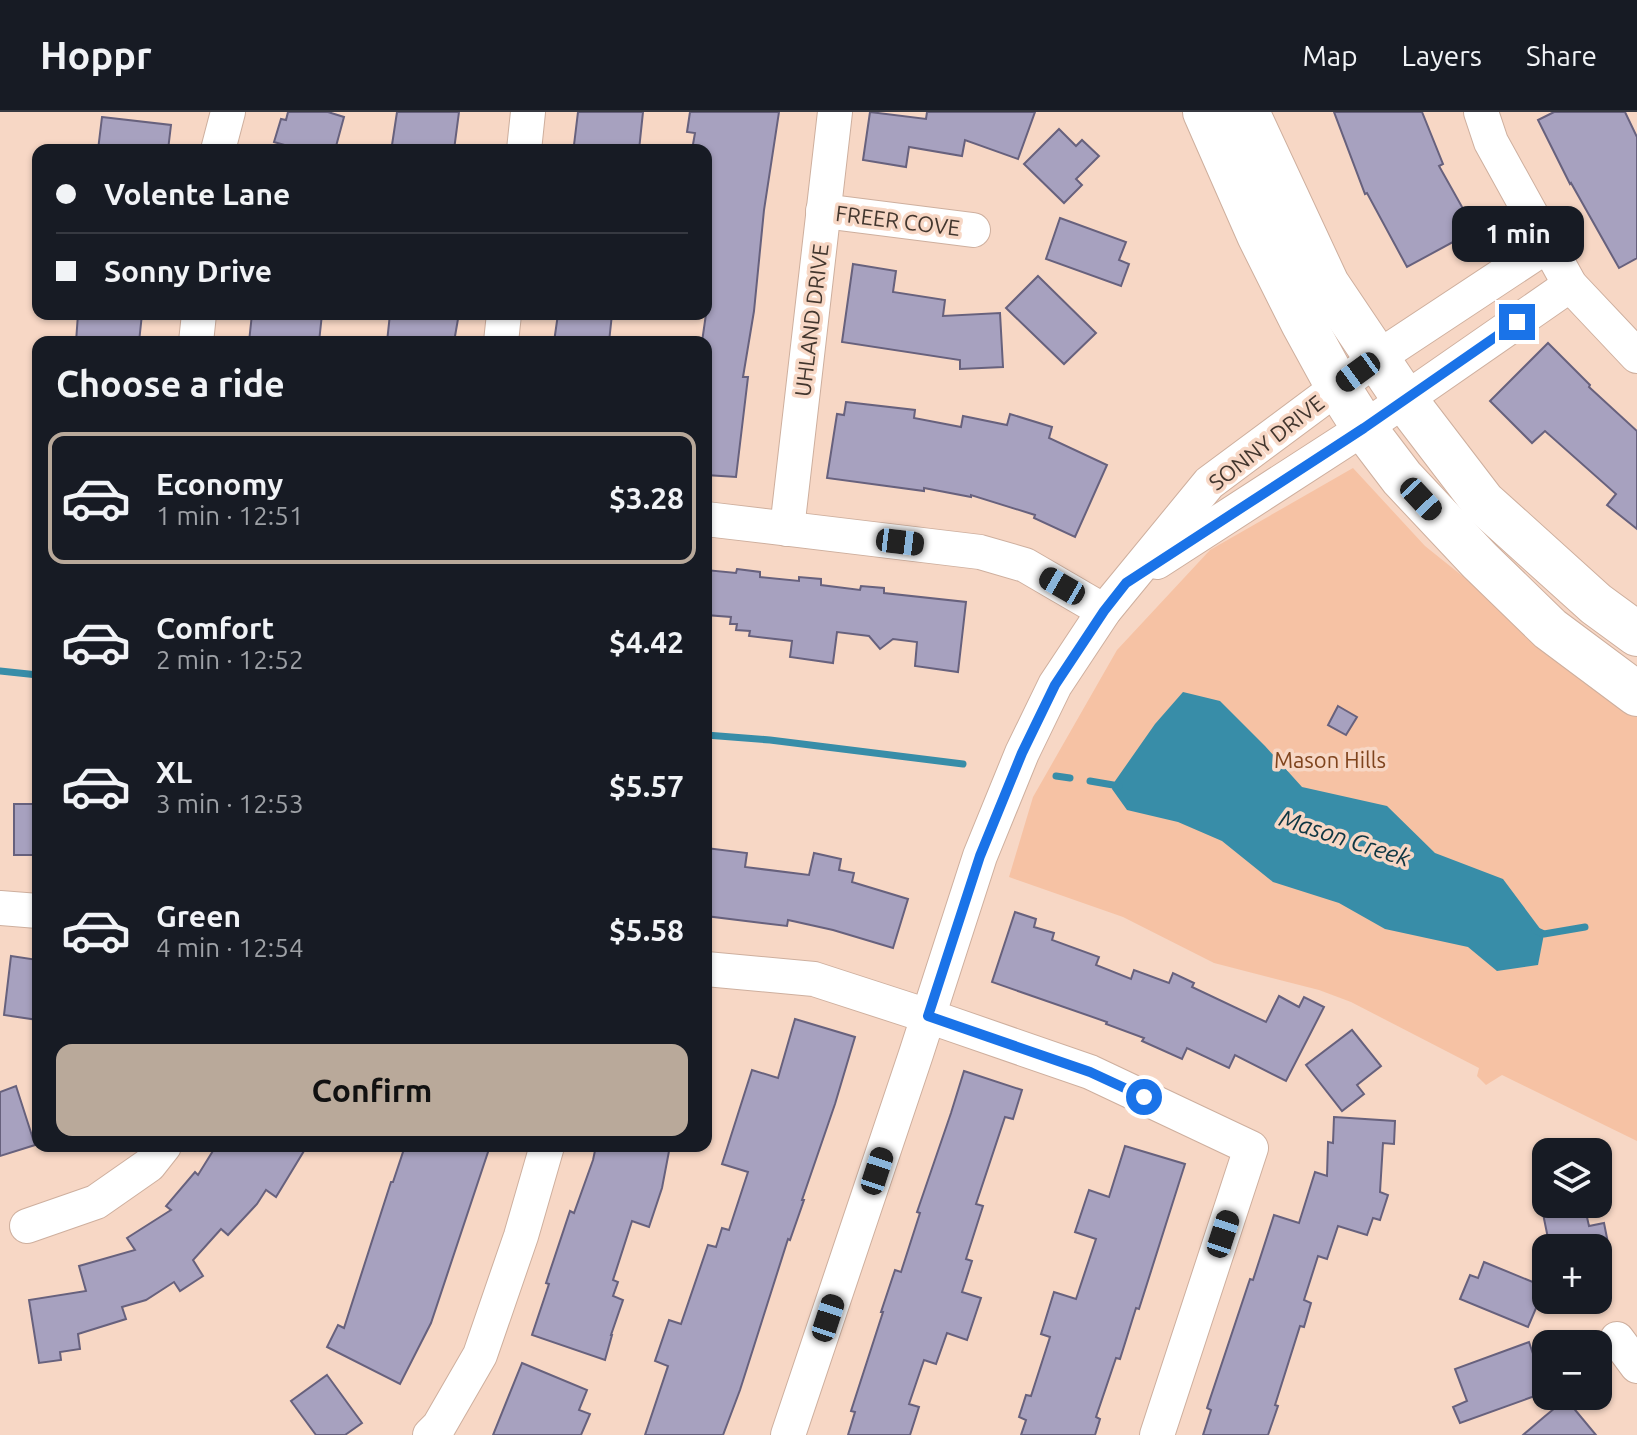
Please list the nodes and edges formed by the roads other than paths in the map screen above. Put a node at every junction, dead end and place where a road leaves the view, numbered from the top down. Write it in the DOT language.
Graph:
graph roads {
  1 [pos="228,112"];
  2 [pos="528,112"];
  3 [pos="835,112"];
  4 [pos="1205,112"];
  5 [pos="1247,112"];
  6 [pos="1481,112"];
  7 [pos="220,144"];
  8 [pos="525,144"];
  9 [pos="823,211"];
  10 [pos="973,230"];
  11 [pos="1548,245"];
  12 [pos="1570,285"];
  13 [pos="1637,356"];
  14 [pos="1377,358"];
  15 [pos="1338,387"];
  16 [pos="1405,400"];
  17 [pos="1364,428"];
  18 [pos="712,520"];
  19 [pos="787,529"];
  20 [pos="1126,583"];
  21 [pos="1104,611"];
  22 [pos="1637,634"];
  23 [pos="1637,694"];
  24 [pos="0,908"];
  25 [pos="32,911"];
  26 [pos="712,970"];
  27 [pos="928,1016"];
  28 [pos="159,1152"];
  29 [pos="545,1152"];
  30 [pos="27,1226"];
  31 [pos="430,1435"];
  32 [pos="788,1435"];
  33 [pos="1157,1435"];
  1 -- 7 [label="street"];
  2 -- 8 [label="street"];
  3 -- 9 [label="street, UHLAND DRIVE"];
  4 -- 15 [label="main road"];
  5 -- 14 [label="main road"];
  6 -- 11 [label="street"];
  9 -- 10 [label="street, FREER COVE"];
  9 -- 19 [label="street, UHLAND DRIVE"];
  11 -- 12 [label="street"];
  11 -- 14 [label="street, SONNY DRIVE"];
  12 -- 13 [label="street"];
  12 -- 16 [label="street, SONNY DRIVE"];
  14 -- 15 [label="street, SONNY DRIVE"];
  14 -- 16 [label="main road"];
  15 -- 17 [label="main road"];
  15 -- 20 [label="street, SONNY DRIVE"];
  16 -- 17 [label="street, SONNY DRIVE"];
  16 -- 22 [label="main road"];
  17 -- 20 [label="street, SONNY DRIVE"];
  17 -- 23 [label="main road"];
  18 -- 19 [label="street"];
  19 -- 21 [label="street"];
  20 -- 21 [label="street, SONNY DRIVE"];
  21 -- 27 [label="street, SONNY DRIVE"];
  24 -- 25 [label="street"];
  26 -- 27 [label="street"];
  27 -- 32 [label="street, SONNY DRIVE"];
  27 -- 33 [label="street"];
  28 -- 30 [label="street"];
  29 -- 31 [label="street"];
}
